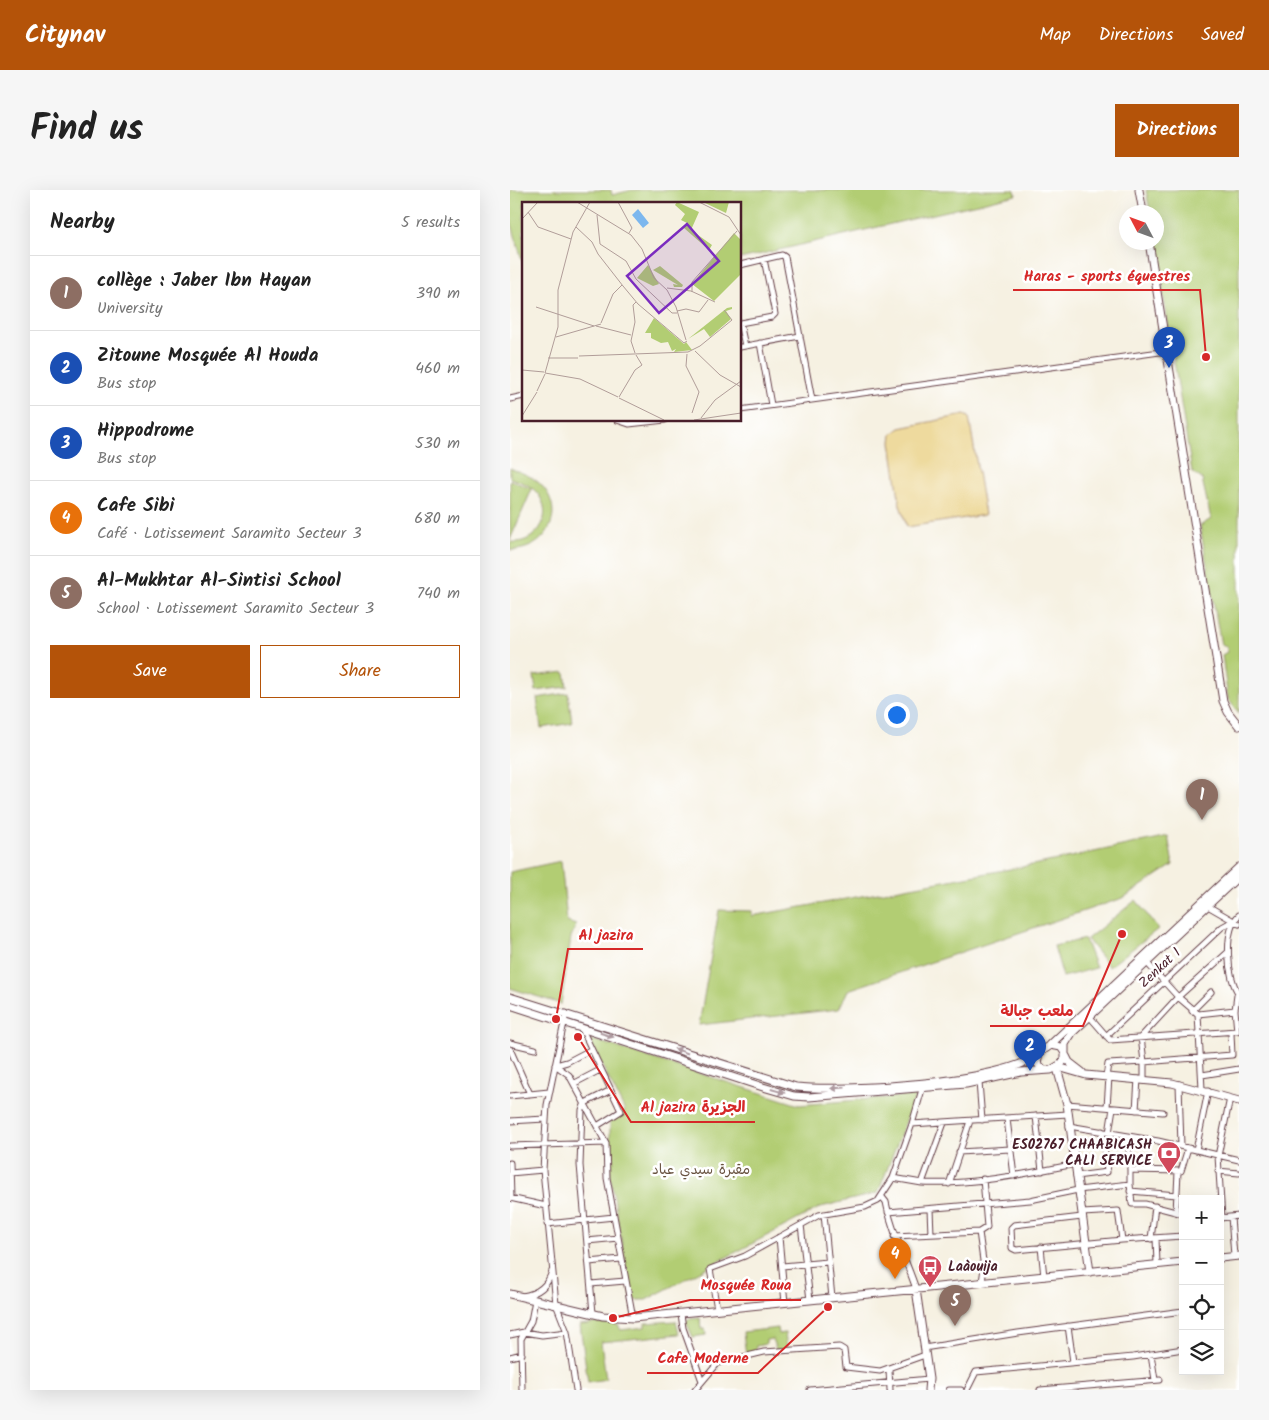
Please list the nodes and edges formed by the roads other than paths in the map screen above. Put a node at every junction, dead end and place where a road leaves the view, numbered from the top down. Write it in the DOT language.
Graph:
graph roads {
  1 [pos="1139,190"];
  2 [pos="1142,205"];
  3 [pos="1150,250"];
  4 [pos="764,259"];
  5 [pos="741,265"];
  6 [pos="741,323"];
  7 [pos="800,336"];
  8 [pos="760,343"];
  9 [pos="742,346"];
  10 [pos="1166,351"];
  11 [pos="812,400"];
  12 [pos="771,406"];
  13 [pos="741,410"];
  14 [pos="620,421"];
  15 [pos="656,421"];
  16 [pos="1239,726"];
  17 [pos="1239,867"];
  18 [pos="1239,876"];
  19 [pos="1204,904"];
  20 [pos="1239,915"];
  21 [pos="1233,921"];
  22 [pos="1239,924"];
  23 [pos="1227,953"];
  24 [pos="1147,963"];
  25 [pos="1239,971"];
  26 [pos="1232,972"];
  27 [pos="1163,981"];
  28 [pos="1211,992"];
  29 [pos="1238,994"];
  30 [pos="1178,997"];
  31 [pos="513,998"];
  32 [pos="511,1006"];
  33 [pos="1236,1010"];
  34 [pos="1192,1011"];
  35 [pos="566,1013"];
  36 [pos="1198,1014"];
  37 [pos="1090,1017"];
  38 [pos="564,1021"];
  39 [pos="581,1026"];
  40 [pos="1231,1033"];
  41 [pos="1199,1034"];
  42 [pos="1106,1036"];
  43 [pos="1141,1037"];
  44 [pos="510,1043"];
  45 [pos="1046,1048"];
  46 [pos="510,1049"];
  47 [pos="535,1049"];
  48 [pos="590,1050"];
  49 [pos="1039,1053"];
  50 [pos="1065,1054"];
  51 [pos="1201,1058"];
  52 [pos="1144,1062"];
  53 [pos="555,1065"];
  54 [pos="1057,1067"];
  55 [pos="1239,1069"];
  56 [pos="600,1070"];
  57 [pos="1046,1070"];
  58 [pos="1077,1073"];
  59 [pos="1086,1075"];
  60 [pos="1202,1075"];
  61 [pos="1108,1077"];
  62 [pos="752,1079"];
  63 [pos="1141,1079"];
  64 [pos="979,1082"];
  65 [pos="574,1083"];
  66 [pos="1179,1084"];
  67 [pos="923,1086"];
  68 [pos="1064,1087"];
  69 [pos="611,1090"];
  70 [pos="1205,1090"];
  71 [pos="550,1092"];
  72 [pos="530,1094"];
  73 [pos="510,1096"];
  74 [pos="1230,1098"];
  75 [pos="1239,1101"];
  76 [pos="585,1104"];
  77 [pos="1066,1104"];
  78 [pos="1107,1107"];
  79 [pos="1113,1108"];
  80 [pos="1136,1110"];
  81 [pos="1163,1112"];
  82 [pos="1068,1114"];
  83 [pos="592,1116"];
  84 [pos="1036,1116"];
  85 [pos="582,1118"];
  86 [pos="545,1119"];
  87 [pos="1007,1119"];
  88 [pos="982,1120"];
  89 [pos="510,1121"];
  90 [pos="970,1121"];
  91 [pos="944,1123"];
  92 [pos="912,1124"];
  93 [pos="597,1126"];
  94 [pos="1069,1126"];
  95 [pos="1102,1132"];
  96 [pos="1109,1133"];
  97 [pos="1128,1136"];
  98 [pos="606,1143"];
  99 [pos="580,1144"];
  100 [pos="543,1145"];
  101 [pos="510,1146"];
  102 [pos="1184,1147"];
  103 [pos="1010,1149"];
  104 [pos="1196,1150"];
  105 [pos="959,1152"];
  106 [pos="1218,1156"];
  107 [pos="1239,1160"];
  108 [pos="510,1163"];
  109 [pos="1075,1164"];
  110 [pos="543,1170"];
  111 [pos="1130,1170"];
  112 [pos="1042,1171"];
  113 [pos="1218,1171"];
  114 [pos="1178,1172"];
  115 [pos="511,1173"];
  116 [pos="1239,1173"];
  117 [pos="1014,1176"];
  118 [pos="1076,1176"];
  119 [pos="893,1178"];
  120 [pos="983,1179"];
  121 [pos="922,1183"];
  122 [pos="949,1184"];
  123 [pos="1130,1184"];
  124 [pos="1078,1190"];
  125 [pos="1130,1191"];
  126 [pos="1177,1194"];
  127 [pos="1220,1195"];
  128 [pos="882,1197"];
  129 [pos="511,1198"];
  130 [pos="985,1204"];
  131 [pos="546,1206"];
  132 [pos="1155,1206"];
  133 [pos="930,1209"];
  134 [pos="888,1212"];
  135 [pos="1176,1212"];
  136 [pos="1179,1213"];
  137 [pos="824,1214"];
  138 [pos="1082,1215"];
  139 [pos="1230,1216"];
  140 [pos="1239,1216"];
  141 [pos="614,1217"];
  142 [pos="1224,1217"];
  143 [pos="584,1220"];
  144 [pos="547,1224"];
  145 [pos="801,1225"];
  146 [pos="979,1232"];
  147 [pos="931,1234"];
  148 [pos="894,1236"];
  149 [pos="1179,1236"];
  150 [pos="779,1237"];
  151 [pos="618,1238"];
  152 [pos="1153,1238"];
  153 [pos="1122,1240"];
  154 [pos="587,1241"];
  155 [pos="1086,1243"];
  156 [pos="1041,1247"];
  157 [pos="1236,1256"];
  158 [pos="621,1259"];
  159 [pos="589,1262"];
  160 [pos="828,1262"];
  161 [pos="1179,1262"];
  162 [pos="553,1264"];
  163 [pos="807,1264"];
  164 [pos="1158,1264"];
  165 [pos="782,1266"];
  166 [pos="1090,1272"];
  167 [pos="1044,1277"];
  168 [pos="625,1280"];
  169 [pos="982,1282"];
  170 [pos="591,1284"];
  171 [pos="916,1289"];
  172 [pos="511,1295"];
  173 [pos="832,1298"];
  174 [pos="535,1300"];
  175 [pos="810,1300"];
  176 [pos="786,1303"];
  177 [pos="556,1304"];
  178 [pos="717,1309"];
  179 [pos="1179,1312"];
  180 [pos="593,1313"];
  181 [pos="681,1314"];
  182 [pos="633,1318"];
  183 [pos="1068,1326"];
  184 [pos="524,1332"];
  185 [pos="567,1332"];
  186 [pos="510,1335"];
  187 [pos="1179,1350"];
  188 [pos="925,1352"];
  189 [pos="522,1354"];
  190 [pos="1151,1354"];
  191 [pos="510,1356"];
  192 [pos="1073,1362"];
  193 [pos="888,1369"];
  194 [pos="928,1379"];
  195 [pos="702,1381"];
  196 [pos="889,1382"];
  197 [pos="522,1390"];
  198 [pos="576,1390"];
  199 [pos="695,1390"];
  200 [pos="810,1390"];
  201 [pos="890,1390"];
  202 [pos="928,1390"];
  203 [pos="950,1390"];
  204 [pos="961,1390"];
  205 [pos="967,1390"];
  206 [pos="1040,1390"];
  1 -- 2 [label="main road"];
  3 -- 10 [label="main road"];
  4 -- 5 [label="street"];
  4 -- 6 [label="street"];
  4 -- 7 [label="street"];
  7 -- 8 [label="street"];
  7 -- 11 [label="street"];
  8 -- 9 [label="street"];
  8 -- 12 [label="street"];
  10 -- 11 [label="street"];
  10 -- 16 [label="main road"];
  11 -- 12 [label="street"];
  12 -- 13 [label="street"];
  14 -- 15 [label="street"];
  17 -- 19 [label="main road"];
  18 -- 19 [label="main road"];
  19 -- 21 [label="street"];
  19 -- 24 [label="main road"];
  19 -- 45 [label="main road"];
  20 -- 21 [label="street, Zenkat 1"];
  21 -- 22 [label="street"];
  21 -- 23 [label="street"];
  21 -- 27 [label="street, Zenkat 1"];
  23 -- 26 [label="street"];
  23 -- 30 [label="street"];
  24 -- 27 [label="street"];
  24 -- 37 [label="main road"];
  25 -- 26 [label="street"];
  26 -- 29 [label="street"];
  27 -- 30 [label="street"];
  27 -- 42 [label="street, Zenkat 1"];
  28 -- 34 [label="street"];
  29 -- 33 [label="street"];
  30 -- 34 [label="street"];
  30 -- 43 [label="street"];
  31 -- 32 [label="street"];
  31 -- 35 [label="main road"];
  32 -- 38 [label="main road"];
  33 -- 36 [label="street"];
  33 -- 40 [label="street"];
  34 -- 36 [label="street"];
  35 -- 38 [label="street"];
  62 -- 35 [label="main road, one-way"];
  36 -- 41 [label="street"];
  37 -- 42 [label="street"];
  37 -- 50 [label="main road"];
  38 -- 39 [label="main road"];
  38 -- 53 [label="street"];
  39 -- 48 [label="street"];
  39 -- 62 [label="main road, one-way"];
  40 -- 41 [label="street"];
  40 -- 51 [label="street"];
  41 -- 43 [label="street"];
  41 -- 51 [label="street"];
  42 -- 43 [label="street"];
  43 -- 52 [label="street"];
  44 -- 47 [label="street"];
  45 -- 49 [label="main road"];
  45 -- 50 [label="main road"];
  46 -- 72 [label="street"];
  48 -- 53 [label="street"];
  48 -- 56 [label="street"];
  49 -- 57 [label="main road"];
  49 -- 67 [label="main road"];
  50 -- 54 [label="main road"];
  50 -- 59 [label="main road"];
  51 -- 52 [label="street"];
  51 -- 60 [label="street"];
  52 -- 61 [label="street"];
  52 -- 63 [label="street"];
  53 -- 65 [label="street"];
  53 -- 71 [label="street"];
  54 -- 57 [label="main road"];
  54 -- 58 [label="main road"];
  54 -- 68 [label="main road"];
  55 -- 60 [label="street"];
  56 -- 65 [label="street"];
  56 -- 69 [label="street"];
  57 -- 64 [label="main road"];
  57 -- 68 [label="main road"];
  58 -- 59 [label="main road"];
  58 -- 68 [label="main road"];
  59 -- 61 [label="main road"];
  60 -- 70 [label="street"];
  61 -- 63 [label="main road"];
  61 -- 78 [label="street"];
  62 -- 67 [label="main road"];
  63 -- 66 [label="main road"];
  63 -- 80 [label="street"];
  64 -- 67 [label="main road"];
  64 -- 88 [label="street"];
  65 -- 76 [label="street"];
  66 -- 70 [label="main road"];
  66 -- 102 [label="street"];
  67 -- 92 [label="street"];
  68 -- 77 [label="main road"];
  69 -- 76 [label="street"];
  69 -- 93 [label="street"];
  70 -- 74 [label="main road"];
  70 -- 104 [label="street"];
  71 -- 72 [label="street"];
  71 -- 86 [label="street"];
  72 -- 73 [label="street"];
  74 -- 75 [label="main road"];
  74 -- 106 [label="street"];
  76 -- 83 [label="street"];
  76 -- 85 [label="street"];
  77 -- 78 [label="street"];
  77 -- 82 [label="main road"];
  78 -- 79 [label="street"];
  79 -- 80 [label="street"];
  79 -- 96 [label="street"];
  80 -- 81 [label="street"];
  82 -- 84 [label="street"];
  82 -- 94 [label="main road"];
  83 -- 85 [label="street"];
  83 -- 93 [label="street"];
  84 -- 87 [label="street"];
  84 -- 112 [label="street"];
  85 -- 99 [label="street"];
  86 -- 89 [label="street"];
  86 -- 100 [label="street"];
  87 -- 88 [label="street"];
  87 -- 103 [label="street"];
  88 -- 90 [label="street"];
  90 -- 91 [label="street"];
  90 -- 105 [label="street"];
  91 -- 92 [label="street"];
  91 -- 121 [label="street"];
  92 -- 119 [label="street"];
  93 -- 98 [label="street"];
  94 -- 95 [label="street"];
  94 -- 109 [label="main road"];
  95 -- 96 [label="street"];
  95 -- 118 [label="street"];
  96 -- 97 [label="street"];
  97 -- 102 [label="street"];
  97 -- 111 [label="street"];
  98 -- 99 [label="street"];
  98 -- 141 [label="street"];
  99 -- 100 [label="street"];
  99 -- 143 [label="street"];
  100 -- 101 [label="street"];
  100 -- 110 [label="street"];
  102 -- 104 [label="street"];
  102 -- 114 [label="street"];
  103 -- 105 [label="street"];
  103 -- 117 [label="street"];
  104 -- 106 [label="street"];
  105 -- 122 [label="street"];
  106 -- 107 [label="street"];
  106 -- 113 [label="street"];
  108 -- 115 [label="street"];
  109 -- 112 [label="street"];
  109 -- 118 [label="main road"];
  110 -- 115 [label="street"];
  110 -- 131 [label="street"];
  111 -- 114 [label="street"];
  111 -- 123 [label="street"];
  112 -- 117 [label="street"];
  113 -- 116 [label="street"];
  113 -- 127 [label="street"];
  114 -- 126 [label="street"];
  115 -- 129 [label="street"];
  117 -- 120 [label="street"];
  118 -- 124 [label="main road"];
  119 -- 121 [label="street"];
  119 -- 128 [label="street"];
  120 -- 122 [label="street"];
  120 -- 130 [label="street"];
  121 -- 122 [label="street"];
  123 -- 124 [label="street"];
  123 -- 125 [label="street"];
  124 -- 130 [label="street"];
  124 -- 138 [label="main road"];
  125 -- 126 [label="street"];
  125 -- 132 [label="street"];
  126 -- 135 [label="street"];
  128 -- 134 [label="street"];
  128 -- 137 [label="street"];
  129 -- 131 [label="street"];
  130 -- 133 [label="street"];
  130 -- 146 [label="street"];
  131 -- 144 [label="street"];
  132 -- 135 [label="street"];
  132 -- 152 [label="street"];
  133 -- 134 [label="street"];
  133 -- 147 [label="street"];
  134 -- 148 [label="street"];
  135 -- 136 [label="street"];
  137 -- 145 [label="street"];
  137 -- 160 [label="street"];
  138 -- 153 [label="street"];
  138 -- 155 [label="main road"];
  138 -- 156 [label="street"];
  139 -- 140 [label="street"];
  139 -- 142 [label="street"];
  139 -- 157 [label="street"];
  141 -- 143 [label="street"];
  141 -- 151 [label="street"];
  143 -- 144 [label="street"];
  143 -- 154 [label="street"];
  144 -- 162 [label="street"];
  145 -- 150 [label="street"];
  145 -- 163 [label="street"];
  146 -- 147 [label="street"];
  146 -- 169 [label="street"];
  147 -- 148 [label="street"];
  148 -- 171 [label="street"];
  149 -- 152 [label="street"];
  150 -- 165 [label="street"];
  150 -- 178 [label="street"];
  151 -- 154 [label="street"];
  151 -- 158 [label="street"];
  152 -- 153 [label="street"];
  152 -- 164 [label="street"];
  153 -- 155 [label="street"];
  154 -- 159 [label="street"];
  155 -- 156 [label="street"];
  155 -- 166 [label="main road"];
  156 -- 167 [label="street"];
  158 -- 159 [label="street"];
  158 -- 168 [label="street"];
  159 -- 170 [label="street"];
  160 -- 163 [label="street"];
  160 -- 173 [label="street"];
  161 -- 164 [label="main road"];
  162 -- 172 [label="street"];
  162 -- 177 [label="street"];
  163 -- 165 [label="street"];
  163 -- 175 [label="street"];
  164 -- 166 [label="main road"];
  165 -- 176 [label="street"];
  166 -- 167 [label="main road"];
  167 -- 169 [label="main road"];
  168 -- 170 [label="street"];
  168 -- 182 [label="street"];
  169 -- 171 [label="main road"];
  170 -- 180 [label="street"];
  171 -- 173 [label="main road"];
  171 -- 188 [label="main road"];
  172 -- 174 [label="main road"];
  173 -- 175 [label="main road"];
  174 -- 177 [label="main road"];
  174 -- 184 [label="street"];
  175 -- 176 [label="main road"];
  176 -- 178 [label="main road"];
  177 -- 180 [label="main road"];
  177 -- 185 [label="street"];
  178 -- 181 [label="main road"];
  179 -- 183 [label="street"];
  180 -- 182 [label="main road"];
  181 -- 182 [label="main road"];
  181 -- 195 [label="street"];
  183 -- 188 [label="street"];
  183 -- 192 [label="street"];
  184 -- 185 [label="street"];
  184 -- 186 [label="street"];
  184 -- 189 [label="street"];
  185 -- 198 [label="street"];
  187 -- 190 [label="street"];
  188 -- 193 [label="street"];
  188 -- 194 [label="main road"];
  189 -- 191 [label="street"];
  189 -- 197 [label="street"];
  190 -- 192 [label="street"];
  190 -- 206 [label="street"];
  192 -- 205 [label="street"];
  193 -- 195 [label="street"];
  193 -- 196 [label="street"];
  194 -- 196 [label="street"];
  194 -- 202 [label="main road"];
  195 -- 199 [label="street"];
  196 -- 200 [label="street"];
  196 -- 201 [label="street"];
  203 -- 204 [label="street"];
}
